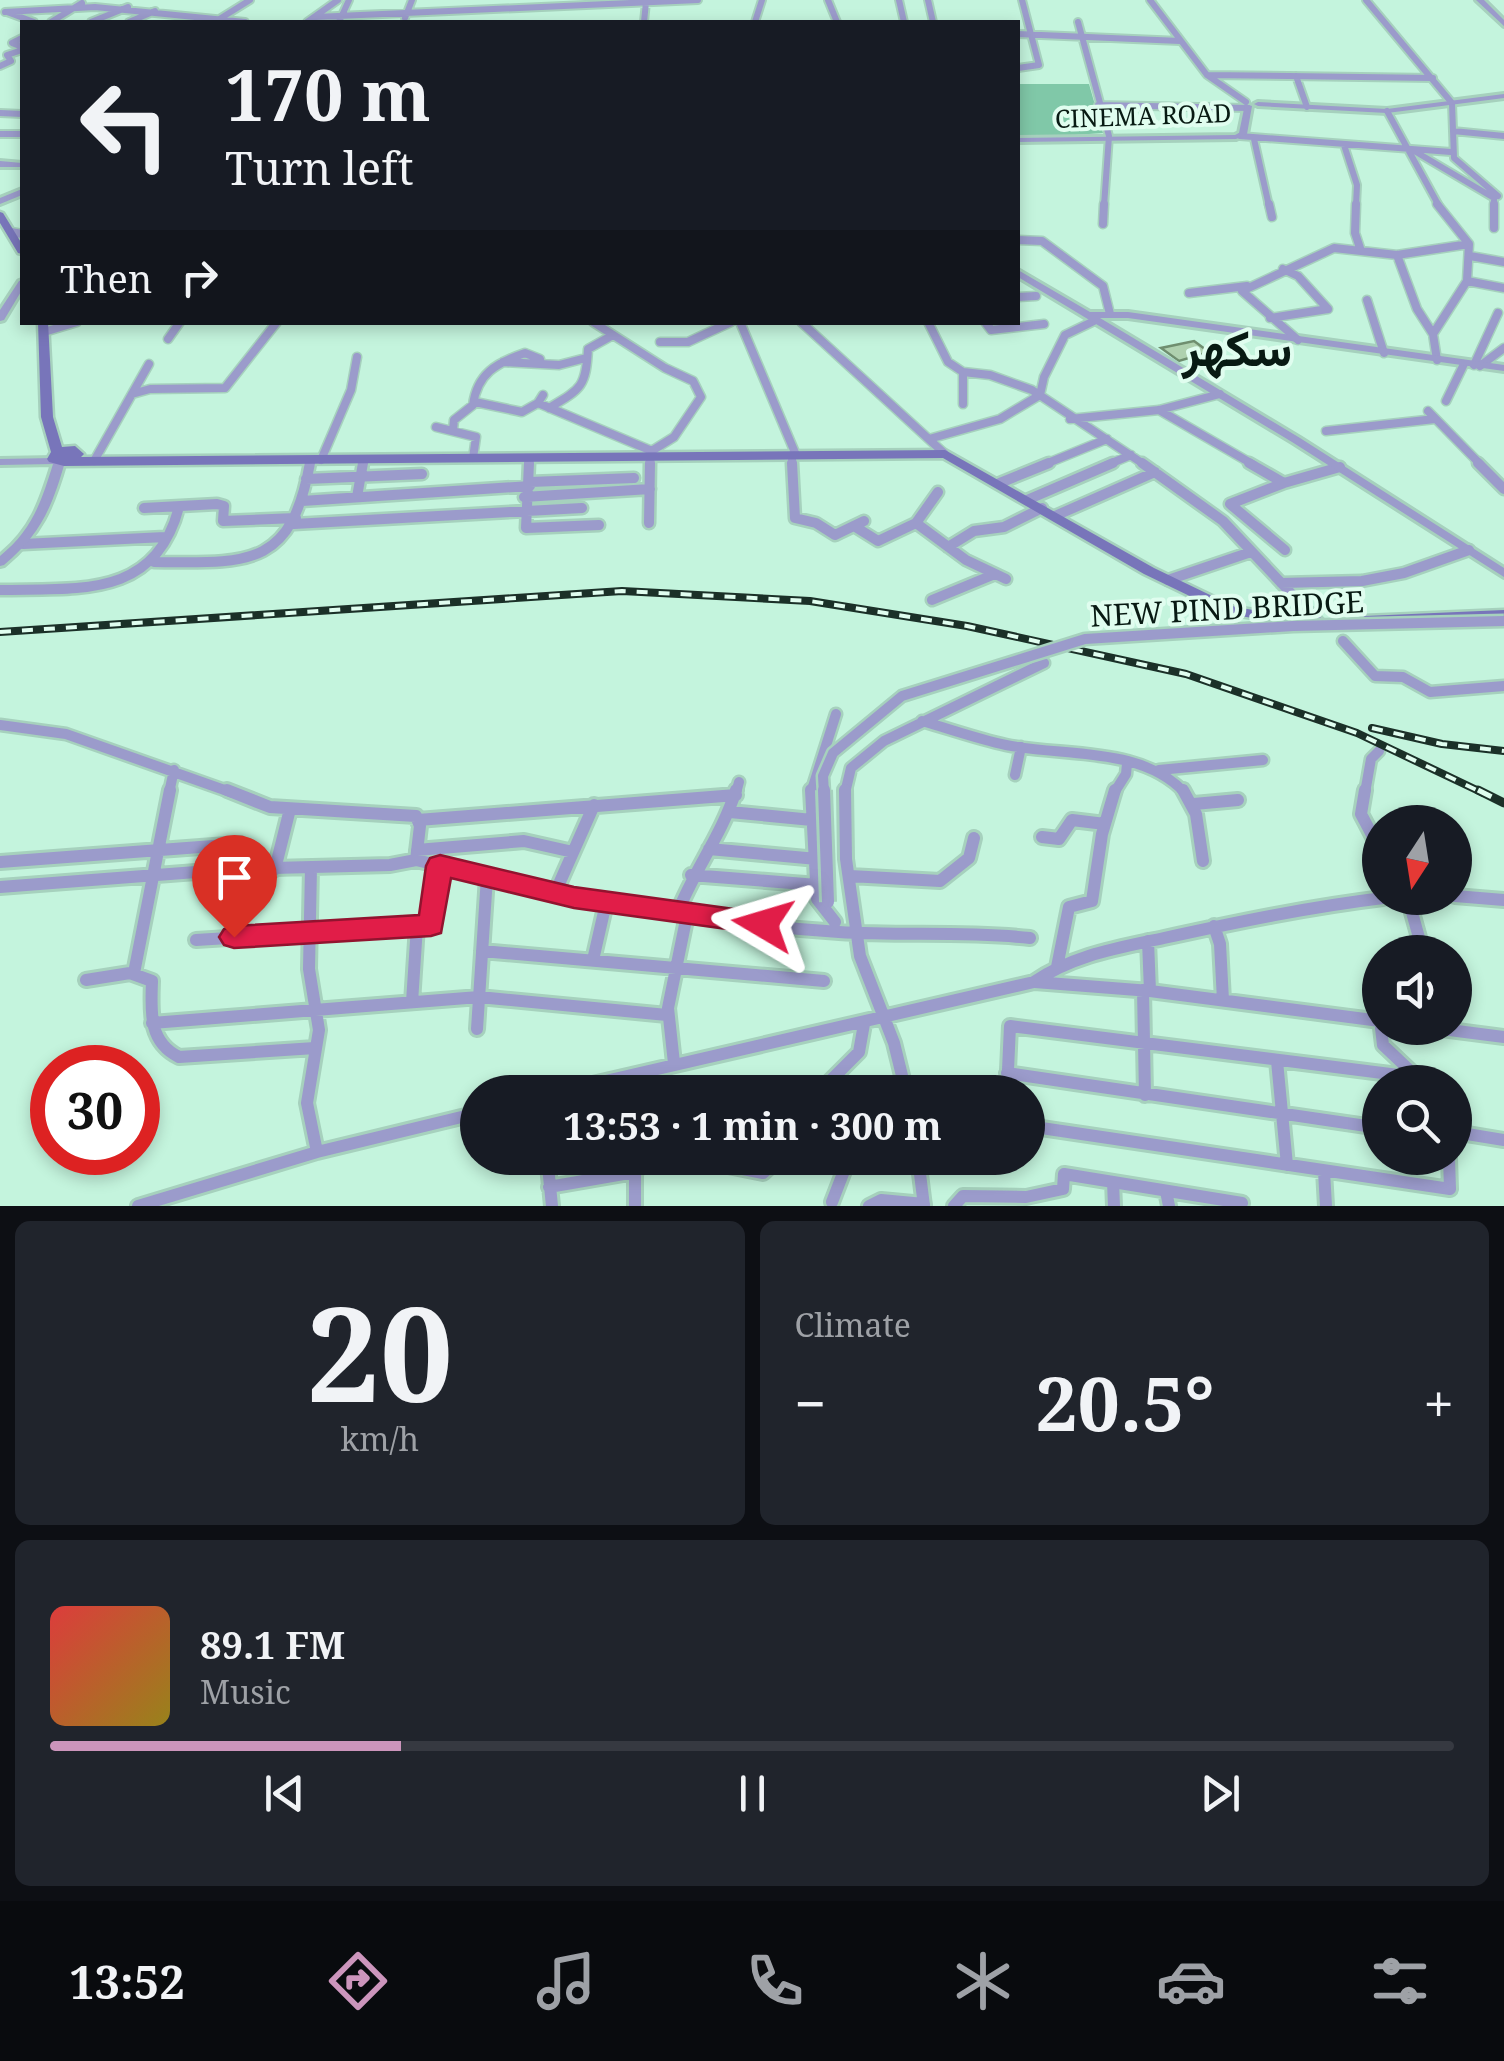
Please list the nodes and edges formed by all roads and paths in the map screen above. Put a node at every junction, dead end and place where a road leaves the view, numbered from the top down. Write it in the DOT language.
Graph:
graph roads {
  1 [pos="250,0"];
  2 [pos="338,0"];
  3 [pos="349,0"];
  4 [pos="412,0"];
  5 [pos="698,0"];
  6 [pos="1022,0"];
  7 [pos="1150,0"];
  8 [pos="1366,0"];
  9 [pos="1480,0"];
  10 [pos="58,2"];
  11 [pos="82,2"];
  12 [pos="651,2"];
  13 [pos="552,3"];
  14 [pos="129,6"];
  15 [pos="156,10"];
  16 [pos="3,11"];
  17 [pos="488,11"];
  18 [pos="316,16"];
  19 [pos="217,18"];
  20 [pos="404,19"];
  21 [pos="27,20"];
  22 [pos="31,20"];
  23 [pos="54,20"];
  24 [pos="97,20"];
  25 [pos="133,20"];
  26 [pos="210,20"];
  27 [pos="230,20"];
  28 [pos="310,20"];
  29 [pos="340,20"];
  30 [pos="490,20"];
  31 [pos="1502,21"];
  32 [pos="1078,22"];
  33 [pos="1020,34"];
  34 [pos="1032,34"];
  35 [pos="1081,35"];
  36 [pos="1180,41"];
  37 [pos="20,50"];
  38 [pos="0,66"];
  39 [pos="1020,68"];
  40 [pos="1207,76"];
  41 [pos="1296,76"];
  42 [pos="1432,78"];
  43 [pos="1504,96"];
  44 [pos="1452,102"];
  45 [pos="1098,105"];
  46 [pos="1250,105"];
  47 [pos="1308,107"];
  48 [pos="1386,111"];
  49 [pos="1453,131"];
  50 [pos="1109,136"];
  51 [pos="1240,136"];
  52 [pos="1504,136"];
  53 [pos="1254,139"];
  54 [pos="1020,140"];
  55 [pos="1344,144"];
  56 [pos="1411,148"];
  57 [pos="1451,152"];
  58 [pos="1498,196"];
  59 [pos="0,215"];
  60 [pos="1272,216"];
  61 [pos="1103,224"];
  62 [pos="1494,228"];
  63 [pos="17,233"];
  64 [pos="1020,240"];
  65 [pos="1468,244"];
  66 [pos="1360,251"];
  67 [pos="1397,254"];
  68 [pos="1470,256"];
  69 [pos="1504,262"];
  70 [pos="1283,269"];
  71 [pos="1020,273"];
  72 [pos="1468,281"];
  73 [pos="1246,286"];
  74 [pos="20,287"];
  75 [pos="1504,288"];
  76 [pos="1189,293"];
  77 [pos="1036,296"];
  78 [pos="1020,297"];
  79 [pos="0,299"];
  80 [pos="1367,300"];
  81 [pos="13,301"];
  82 [pos="1498,313"];
  83 [pos="1110,314"];
  84 [pos="0,318"];
  85 [pos="1089,318"];
  86 [pos="1270,318"];
  87 [pos="1044,324"];
  88 [pos="178,325"];
  89 [pos="275,325"];
  90 [pos="597,325"];
  91 [pos="725,325"];
  92 [pos="741,325"];
  93 [pos="804,325"];
  94 [pos="931,325"];
  95 [pos="987,325"];
  96 [pos="44,327"];
  97 [pos="1433,334"];
  98 [pos="612,335"];
  99 [pos="168,339"];
  100 [pos="1298,340"];
  101 [pos="660,342"];
  102 [pos="1504,348"];
  103 [pos="1384,352"];
  104 [pos="358,358"];
  105 [pos="586,358"];
  106 [pos="1437,360"];
  107 [pos="149,364"];
  108 [pos="1472,365"];
  109 [pos="1504,368"];
  110 [pos="963,372"];
  111 [pos="132,394"];
  112 [pos="1220,394"];
  113 [pos="1040,395"];
  114 [pos="1446,400"];
  115 [pos="475,402"];
  116 [pos="963,404"];
  117 [pos="549,408"];
  118 [pos="1160,410"];
  119 [pos="1070,419"];
  120 [pos="436,427"];
  121 [pos="452,430"];
  122 [pos="1326,431"];
  123 [pos="928,439"];
  124 [pos="1107,439"];
  125 [pos="652,454"];
  126 [pos="945,454"];
  127 [pos="1131,455"];
  128 [pos="794,456"];
  129 [pos="472,458"];
  130 [pos="529,458"];
  131 [pos="60,459"];
  132 [pos="364,459"];
  133 [pos="424,459"];
  134 [pos="316,460"];
  135 [pos="94,461"];
  136 [pos="0,462"];
  137 [pos="1340,467"];
  138 [pos="1155,472"];
  139 [pos="422,474"];
  140 [pos="360,476"];
  141 [pos="306,478"];
  142 [pos="634,478"];
  143 [pos="1000,483"];
  144 [pos="1284,483"];
  145 [pos="530,484"];
  146 [pos="650,489"];
  147 [pos="1504,489"];
  148 [pos="938,492"];
  149 [pos="418,493"];
  150 [pos="357,497"];
  151 [pos="524,497"];
  152 [pos="1027,500"];
  153 [pos="302,501"];
  154 [pos="179,507"];
  155 [pos="144,508"];
  156 [pos="582,508"];
  157 [pos="525,512"];
  158 [pos="1048,512"];
  159 [pos="412,519"];
  160 [pos="295,521"];
  161 [pos="649,523"];
  162 [pos="916,523"];
  163 [pos="599,525"];
  164 [pos="166,538"];
  165 [pos="24,544"];
  166 [pos="948,547"];
  167 [pos="1285,550"];
  168 [pos="1468,550"];
  169 [pos="1251,552"];
  170 [pos="0,562"];
  171 [pos="154,562"];
  172 [pos="1504,573"];
  173 [pos="1168,580"];
  174 [pos="1281,584"];
  175 [pos="0,590"];
  176 [pos="932,600"];
  177 [pos="1504,618"];
  178 [pos="1319,623"];
  179 [pos="1343,641"];
  180 [pos="1044,663"];
  181 [pos="1504,686"];
  182 [pos="836,714"];
  183 [pos="922,721"];
  184 [pos="0,725"];
  185 [pos="1022,747"];
  186 [pos="1379,751"];
  187 [pos="1263,760"];
  188 [pos="1127,764"];
  189 [pos="174,770"];
  190 [pos="1157,770"];
  191 [pos="1014,775"];
  192 [pos="1238,800"];
  193 [pos="1194,804"];
  194 [pos="594,805"];
  195 [pos="1363,805"];
  196 [pos="290,809"];
  197 [pos="730,812"];
  198 [pos="418,820"];
  199 [pos="812,820"];
  200 [pos="1105,824"];
  201 [pos="1042,836"];
  202 [pos="974,838"];
  203 [pos="160,848"];
  204 [pos="709,848"];
  205 [pos="573,852"];
  206 [pos="416,855"];
  207 [pos="817,859"];
  208 [pos="1202,861"];
  209 [pos="0,862"];
  210 [pos="311,866"];
  211 [pos="440,866"];
  212 [pos="235,869"];
  213 [pos="276,869"];
  214 [pos="691,875"];
  215 [pos="153,876"];
  216 [pos="850,876"];
  217 [pos="487,877"];
  218 [pos="816,885"];
  219 [pos="0,887"];
  220 [pos="556,893"];
  221 [pos="1472,897"];
  222 [pos="1362,900"];
  223 [pos="1504,900"];
  224 [pos="606,903"];
  225 [pos="682,914"];
  226 [pos="417,926"];
  227 [pos="1214,926"];
  228 [pos="837,927"];
  229 [pos="856,929"];
  230 [pos="309,932"];
  231 [pos="1030,938"];
  232 [pos="196,940"];
  233 [pos="1148,941"];
  234 [pos="482,950"];
  235 [pos="860,956"];
  236 [pos="592,960"];
  237 [pos="1056,967"];
  238 [pos="677,968"];
  239 [pos="134,973"];
  240 [pos="86,980"];
  241 [pos="824,980"];
  242 [pos="1034,982"];
  243 [pos="1146,991"];
  244 [pos="479,997"];
  245 [pos="1223,1000"];
  246 [pos="412,1002"];
  247 [pos="318,1009"];
  248 [pos="667,1015"];
  249 [pos="885,1021"];
  250 [pos="1362,1021"];
  251 [pos="152,1023"];
  252 [pos="864,1024"];
  253 [pos="477,1030"];
  254 [pos="1472,1033"];
  255 [pos="1504,1037"];
  256 [pos="1141,1043"];
  257 [pos="1383,1045"];
  258 [pos="315,1048"];
  259 [pos="1278,1060"];
  260 [pos="674,1062"];
  261 [pos="1403,1065"];
  262 [pos="1362,1072"];
  263 [pos="1007,1073"];
  264 [pos="624,1075"];
  265 [pos="836,1075"];
  266 [pos="901,1075"];
  267 [pos="1145,1096"];
  268 [pos="1282,1114"];
  269 [pos="460,1117"];
  270 [pos="1362,1125"];
  271 [pos="1045,1129"];
  272 [pos="1472,1135"];
  273 [pos="1504,1140"];
  274 [pos="317,1152"];
  275 [pos="1286,1165"];
  276 [pos="1324,1170"];
  277 [pos="548,1175"];
  278 [pos="618,1175"];
  279 [pos="635,1175"];
  280 [pos="842,1175"];
  281 [pos="920,1175"];
  282 [pos="1450,1175"];
  283 [pos="1113,1182"];
  284 [pos="549,1187"];
  285 [pos="1168,1198"];
  286 [pos="832,1202"];
  287 [pos="1242,1203"];
  288 [pos="924,1205"];
  289 [pos="138,1206"];
  290 [pos="552,1206"];
  291 [pos="635,1206"];
  292 [pos="869,1206"];
  293 [pos="954,1206"];
  294 [pos="1114,1206"];
  295 [pos="1326,1206"];
  1 -- 19 [label="street"];
  2 -- 18 [label="street"];
  3 -- 29 [label="street"];
  4 -- 20 [label="street"];
  5 -- 12 [label="street"];
  6 -- 34 [label="street"];
  7 -- 36 [label="street"];
  8 -- 42 [label="street"];
  9 -- 31 [label="street"];
  10 -- 11 [label="street"];
  10 -- 16 [label="street"];
  10 -- 22 [label="street"];
  11 -- 14 [label="street"];
  11 -- 23 [label="street"];
  12 -- 13 [label="street"];
  13 -- 17 [label="street"];
  14 -- 15 [label="street"];
  14 -- 24 [label="street"];
  15 -- 19 [label="street"];
  15 -- 25 [label="street"];
  16 -- 21 [label="street"];
  17 -- 20 [label="street"];
  17 -- 30 [label="street"];
  18 -- 28 [label="street"];
  18 -- 29 [label="street"];
  19 -- 26 [label="street"];
  19 -- 27 [label="street"];
  20 -- 29 [label="street"];
  32 -- 35 [label="street"];
  33 -- 34 [label="street"];
  34 -- 35 [label="street"];
  34 -- 39 [label="street"];
  35 -- 36 [label="street"];
  35 -- 45 [label="street"];
  36 -- 40 [label="street"];
  37 -- 38 [label="street"];
  40 -- 41 [label="street"];
  40 -- 46 [label="street"];
  41 -- 42 [label="street"];
  41 -- 47 [label="street"];
  42 -- 44 [label="street"];
  43 -- 44 [label="street, CINEMA ROAD"];
  44 -- 48 [label="street, CINEMA ROAD"];
  44 -- 49 [label="street"];
  45 -- 46 [label="street"];
  45 -- 50 [label="street"];
  46 -- 47 [label="street, CINEMA ROAD"];
  46 -- 51 [label="street, CINEMA ROAD"];
  47 -- 48 [label="street, CINEMA ROAD"];
  48 -- 56 [label="street"];
  49 -- 52 [label="street"];
  49 -- 57 [label="street"];
  50 -- 51 [label="street, CINEMA ROAD"];
  50 -- 54 [label="street, CINEMA ROAD"];
  50 -- 61 [label="street"];
  51 -- 53 [label="street"];
  53 -- 55 [label="street"];
  53 -- 60 [label="street"];
  55 -- 56 [label="street"];
  55 -- 66 [label="street"];
  56 -- 57 [label="street"];
  56 -- 62 [label="street"];
  56 -- 65 [label="street"];
  57 -- 58 [label="street"];
  59 -- 63 [label="main road"];
  64 -- 83 [label="street"];
  65 -- 67 [label="street"];
  65 -- 68 [label="street"];
  66 -- 67 [label="street"];
  66 -- 70 [label="street"];
  67 -- 97 [label="street"];
  68 -- 69 [label="street"];
  68 -- 72 [label="street"];
  70 -- 73 [label="street"];
  70 -- 86 [label="street"];
  71 -- 85 [label="street"];
  72 -- 75 [label="street"];
  72 -- 97 [label="street"];
  73 -- 76 [label="street"];
  73 -- 86 [label="street"];
  74 -- 81 [label="street"];
  77 -- 78 [label="street"];
  79 -- 81 [label="street"];
  80 -- 103 [label="street"];
  81 -- 84 [label="street"];
  82 -- 108 [label="street"];
  83 -- 85 [label="street"];
  83 -- 100 [label="street"];
  85 -- 112 [label="street"];
  85 -- 113 [label="street"];
  86 -- 100 [label="street"];
  87 -- 95 [label="street"];
  88 -- 99 [label="street"];
  89 -- 111 [label="street"];
  90 -- 98 [label="street"];
  91 -- 101 [label="street"];
  92 -- 128 [label="street"];
  93 -- 123 [label="street"];
  94 -- 110 [label="street"];
  96 -- 131 [label="main road"];
  97 -- 106 [label="street"];
  98 -- 105 [label="street"];
  98 -- 125 [label="street"];
  100 -- 103 [label="street"];
  102 -- 108 [label="street"];
  103 -- 106 [label="street"];
  104 -- 134 [label="street"];
  105 -- 115 [label="street"];
  105 -- 117 [label="street"];
  106 -- 108 [label="street"];
  107 -- 111 [label="street"];
  108 -- 109 [label="street"];
  108 -- 114 [label="street"];
  110 -- 113 [label="street"];
  110 -- 116 [label="street"];
  111 -- 135 [label="street"];
  112 -- 118 [label="street"];
  112 -- 137 [label="street"];
  113 -- 119 [label="street"];
  113 -- 123 [label="street"];
  115 -- 117 [label="street"];
  115 -- 121 [label="street"];
  117 -- 125 [label="street"];
  118 -- 119 [label="street"];
  118 -- 144 [label="street"];
  119 -- 124 [label="street"];
  120 -- 121 [label="street"];
  121 -- 129 [label="street"];
  122 -- 147 [label="street"];
  123 -- 126 [label="street"];
  124 -- 127 [label="street"];
  124 -- 143 [label="street"];
  125 -- 128 [label="main road"];
  125 -- 130 [label="main road"];
  125 -- 146 [label="street"];
  126 -- 128 [label="main road"];
  126 -- 143 [label="main road"];
  127 -- 138 [label="street"];
  127 -- 152 [label="street"];
  128 -- 162 [label="street"];
  129 -- 130 [label="main road"];
  129 -- 133 [label="main road"];
  130 -- 145 [label="street"];
  131 -- 135 [label="main road"];
  131 -- 136 [label="street"];
  131 -- 165 [label="street"];
  132 -- 133 [label="main road"];
  132 -- 134 [label="main road"];
  132 -- 140 [label="street"];
  133 -- 139 [label="street"];
  134 -- 135 [label="main road"];
  134 -- 141 [label="street"];
  137 -- 144 [label="street"];
  137 -- 168 [label="street"];
  138 -- 158 [label="street"];
  138 -- 169 [label="street"];
  139 -- 140 [label="street"];
  139 -- 149 [label="street"];
  140 -- 141 [label="street"];
  140 -- 150 [label="street"];
  141 -- 153 [label="street"];
  142 -- 145 [label="street"];
  143 -- 152 [label="main road"];
  144 -- 167 [label="street"];
  145 -- 149 [label="street"];
  145 -- 151 [label="street"];
  146 -- 151 [label="street"];
  146 -- 161 [label="street"];
  148 -- 162 [label="street"];
  149 -- 150 [label="street"];
  149 -- 159 [label="street"];
  150 -- 153 [label="street"];
  151 -- 157 [label="street"];
  152 -- 158 [label="main road"];
  153 -- 160 [label="street"];
  154 -- 155 [label="street"];
  154 -- 160 [label="street"];
  154 -- 164 [label="street"];
  156 -- 157 [label="street"];
  157 -- 159 [label="street"];
  157 -- 163 [label="street"];
  158 -- 166 [label="street"];
  158 -- 173 [label="main road"];
  159 -- 160 [label="street"];
  160 -- 171 [label="street"];
  162 -- 166 [label="street"];
  164 -- 165 [label="street"];
  164 -- 171 [label="street"];
  165 -- 170 [label="street"];
  166 -- 176 [label="street"];
  168 -- 172 [label="street"];
  168 -- 174 [label="street"];
  169 -- 173 [label="street"];
  169 -- 174 [label="street"];
  171 -- 175 [label="street"];
  173 -- 178 [label="main road"];
  174 -- 178 [label="street"];
  177 -- 178 [label="main road"];
  177 -- 228 [label="street, NEW PIND BRIDGE, bridge"];
  179 -- 181 [label="street"];
  180 -- 183 [label="street"];
  182 -- 199 [label="street"];
  183 -- 185 [label="street"];
  183 -- 216 [label="street"];
  184 -- 189 [label="street"];
  185 -- 188 [label="street"];
  185 -- 191 [label="street"];
  186 -- 195 [label="street"];
  187 -- 190 [label="street"];
  188 -- 190 [label="street"];
  188 -- 200 [label="street"];
  189 -- 196 [label="street"];
  189 -- 203 [label="street"];
  190 -- 193 [label="street"];
  192 -- 193 [label="street"];
  193 -- 208 [label="street"];
  194 -- 197 [label="street"];
  194 -- 198 [label="street"];
  194 -- 205 [label="street"];
  196 -- 198 [label="street"];
  196 -- 213 [label="street"];
  197 -- 199 [label="street"];
  197 -- 204 [label="street"];
  198 -- 206 [label="street"];
  199 -- 207 [label="street"];
  200 -- 201 [label="street"];
  200 -- 237 [label="street"];
  202 -- 216 [label="street"];
  203 -- 209 [label="street"];
  203 -- 212 [label="street"];
  203 -- 215 [label="street"];
  204 -- 207 [label="street"];
  204 -- 214 [label="street"];
  205 -- 206 [label="street"];
  205 -- 220 [label="street"];
  206 -- 210 [label="street"];
  206 -- 211 [label="street"];
  207 -- 218 [label="street"];
  210 -- 213 [label="street"];
  210 -- 230 [label="street"];
  211 -- 217 [label="street"];
  211 -- 226 [label="street"];
  212 -- 213 [label="street"];
  212 -- 215 [label="street"];
  214 -- 218 [label="street"];
  214 -- 225 [label="street"];
  215 -- 219 [label="street"];
  215 -- 239 [label="street"];
  216 -- 229 [label="street"];
  217 -- 220 [label="street"];
  217 -- 234 [label="street"];
  218 -- 228 [label="street"];
  220 -- 224 [label="street"];
  221 -- 223 [label="street"];
  222 -- 227 [label="street"];
  224 -- 225 [label="street"];
  224 -- 236 [label="street"];
  225 -- 228 [label="street"];
  225 -- 238 [label="street"];
  226 -- 230 [label="street"];
  226 -- 246 [label="street"];
  227 -- 233 [label="street"];
  227 -- 245 [label="street"];
  228 -- 229 [label="street"];
  228 -- 235 [label="street"];
  229 -- 231 [label="street"];
  229 -- 235 [label="street"];
  230 -- 232 [label="street"];
  230 -- 247 [label="street"];
  233 -- 237 [label="street"];
  233 -- 243 [label="street"];
  234 -- 236 [label="street"];
  234 -- 244 [label="street"];
  235 -- 249 [label="street"];
  236 -- 238 [label="street"];
  237 -- 242 [label="street"];
  238 -- 241 [label="street"];
  238 -- 248 [label="street"];
  239 -- 240 [label="street"];
  239 -- 251 [label="street"];
  242 -- 243 [label="street"];
  242 -- 249 [label="street"];
  243 -- 245 [label="street"];
  243 -- 256 [label="street"];
  244 -- 246 [label="street"];
  244 -- 248 [label="street"];
  244 -- 253 [label="street"];
  245 -- 250 [label="street"];
  246 -- 247 [label="street"];
  247 -- 251 [label="street"];
  247 -- 258 [label="street"];
  248 -- 260 [label="street"];
  249 -- 252 [label="street"];
  249 -- 266 [label="street"];
  251 -- 258 [label="street"];
  252 -- 260 [label="street"];
  252 -- 265 [label="street"];
  254 -- 255 [label="street"];
  256 -- 259 [label="street"];
  256 -- 263 [label="street"];
  256 -- 267 [label="street"];
  257 -- 261 [label="street"];
  258 -- 274 [label="street"];
  259 -- 262 [label="street"];
  259 -- 268 [label="street"];
  260 -- 264 [label="street"];
  263 -- 267 [label="street"];
  267 -- 268 [label="street"];
  268 -- 270 [label="street"];
  268 -- 275 [label="street"];
  269 -- 274 [label="street"];
  271 -- 275 [label="street"];
  272 -- 273 [label="street"];
  274 -- 289 [label="street"];
  275 -- 276 [label="street"];
  276 -- 282 [label="street"];
  276 -- 295 [label="street"];
  277 -- 284 [label="street"];
  278 -- 284 [label="street"];
  279 -- 291 [label="street"];
  280 -- 286 [label="street"];
  281 -- 288 [label="street"];
  283 -- 285 [label="street"];
  283 -- 293 [label="street"];
  283 -- 294 [label="street"];
  284 -- 290 [label="street"];
  285 -- 287 [label="street"];
  288 -- 292 [label="street"];
}
